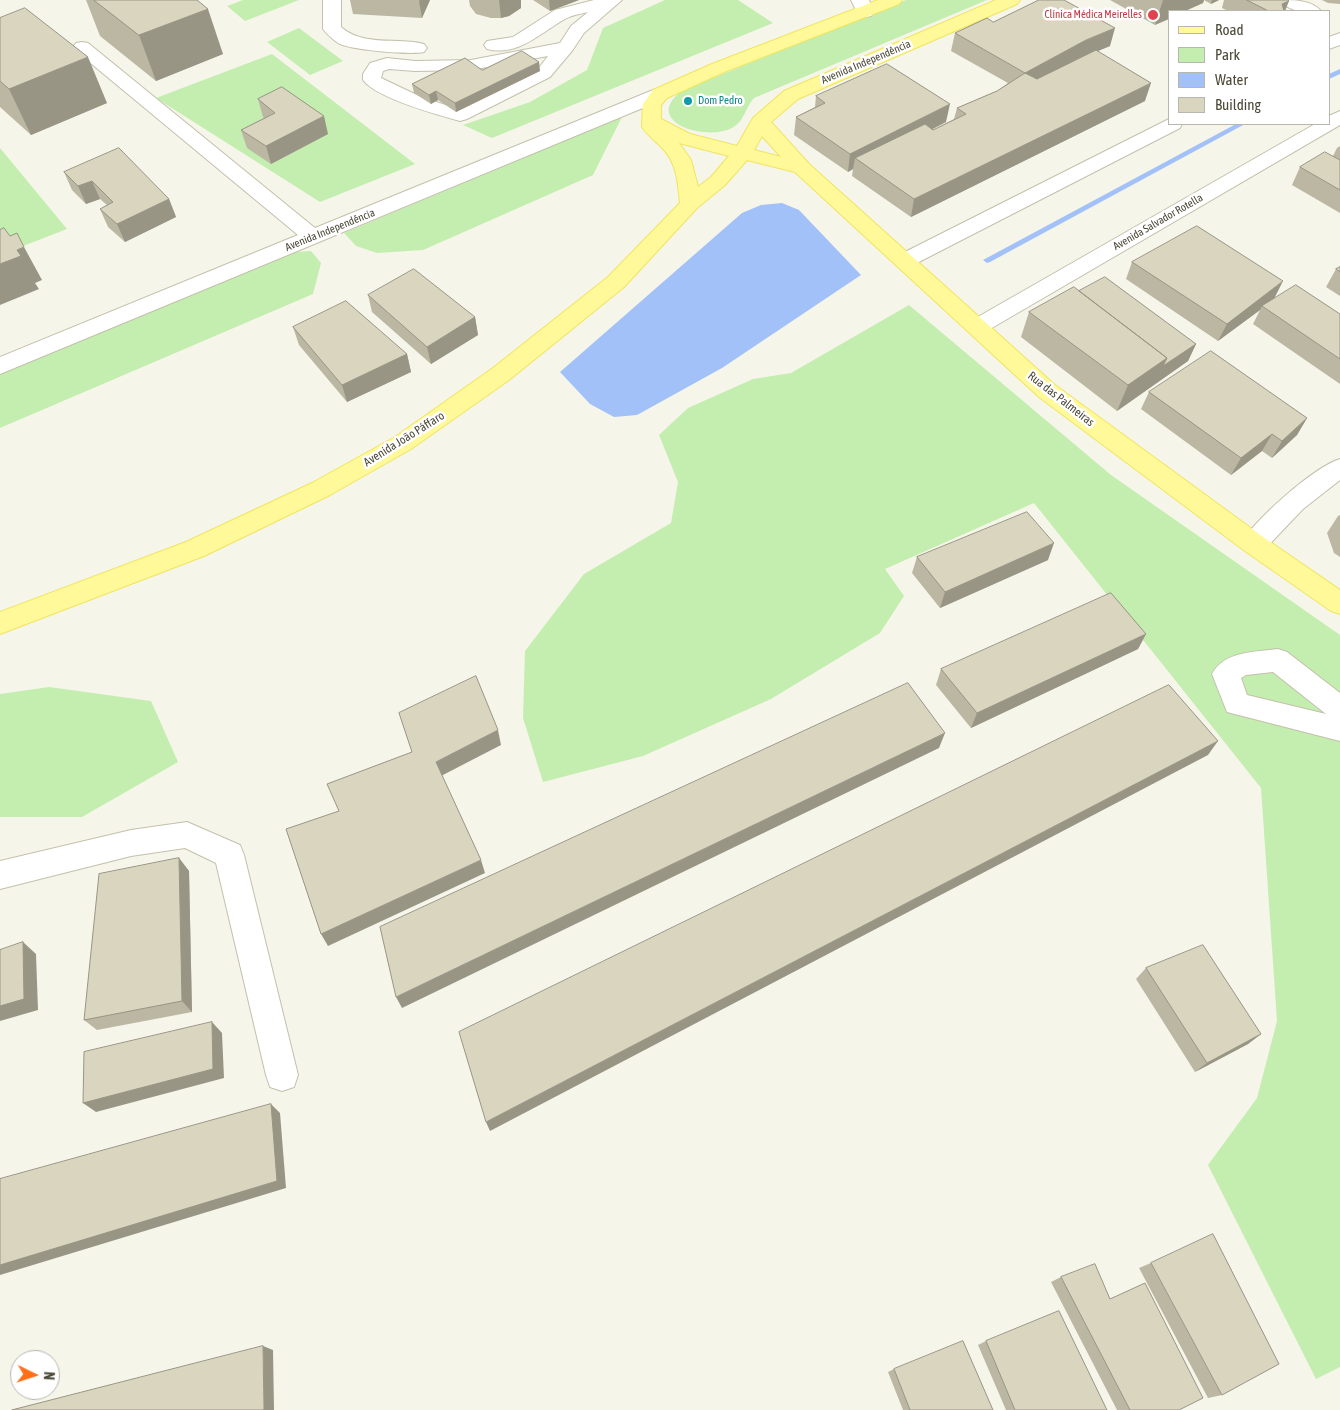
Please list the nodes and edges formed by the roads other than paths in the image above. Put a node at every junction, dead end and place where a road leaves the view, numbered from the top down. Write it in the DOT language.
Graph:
graph roads {
  1 [pos="332,0"];
  2 [pos="613,0"];
  3 [pos="893,0"];
  4 [pos="1011,0"];
  5 [pos="1289,0"];
  6 [pos="866,4"];
  7 [pos="1310,10"];
  8 [pos="550,21"];
  9 [pos="1338,29"];
  10 [pos="577,30"];
  11 [pos="1330,42"];
  12 [pos="82,47"];
  13 [pos="566,47"];
  14 [pos="660,94"];
  15 [pos="651,113"];
  16 [pos="760,122"];
  17 [pos="1171,125"];
  18 [pos="1328,125"];
  19 [pos="743,152"];
  20 [pos="802,168"];
  21 [pos="690,204"];
  22 [pos="313,237"];
  23 [pos="904,261"];
  24 [pos="977,326"];
  25 [pos="0,366"];
  26 [pos="1340,468"];
  27 [pos="1254,544"];
  28 [pos="1340,604"];
  29 [pos="0,623"];
  30 [pos="1340,709"];
  31 [pos="1340,729"];
  32 [pos="0,875"];
  33 [pos="282,1075"];
  1 -- 8 [label="street"];
  2 -- 8 [label="street"];
  2 -- 10 [label="street"];
  3 -- 6 [label="main road, Avenida Independência"];
  4 -- 16 [label="main road, Avenida Independência"];
  5 -- 7 [label="street"];
  6 -- 14 [label="main road, Avenida Independência"];
  8 -- 10 [label="street"];
  9 -- 11 [label="street"];
  10 -- 13 [label="street"];
  12 -- 22 [label="street"];
  13 -- 13 [label="street"];
  14 -- 15 [label="main road"];
  14 -- 22 [label="street, Avenida Independência"];
  15 -- 19 [label="main road, Rua das Palmeiras"];
  15 -- 21 [label="main road"];
  16 -- 19 [label="main road, Avenida Independência"];
  16 -- 20 [label="main road, Rua das Palmeiras"];
  17 -- 23 [label="street"];
  18 -- 24 [label="street, Avenida Salvador Rotella"];
  19 -- 20 [label="main road, Rua das Palmeiras"];
  19 -- 21 [label="main road, Avenida João Páffaro"];
  20 -- 23 [label="main road, Rua das Palmeiras"];
  21 -- 29 [label="main road, Avenida João Páffaro"];
  22 -- 25 [label="street, Avenida Independência"];
  23 -- 24 [label="main road, Rua das Palmeiras"];
  24 -- 27 [label="main road, Rua das Palmeiras"];
  26 -- 27 [label="street"];
  27 -- 28 [label="main road, Rua das Palmeiras"];
  30 -- 31 [label="street"];
  32 -- 33 [label="street"];
}
